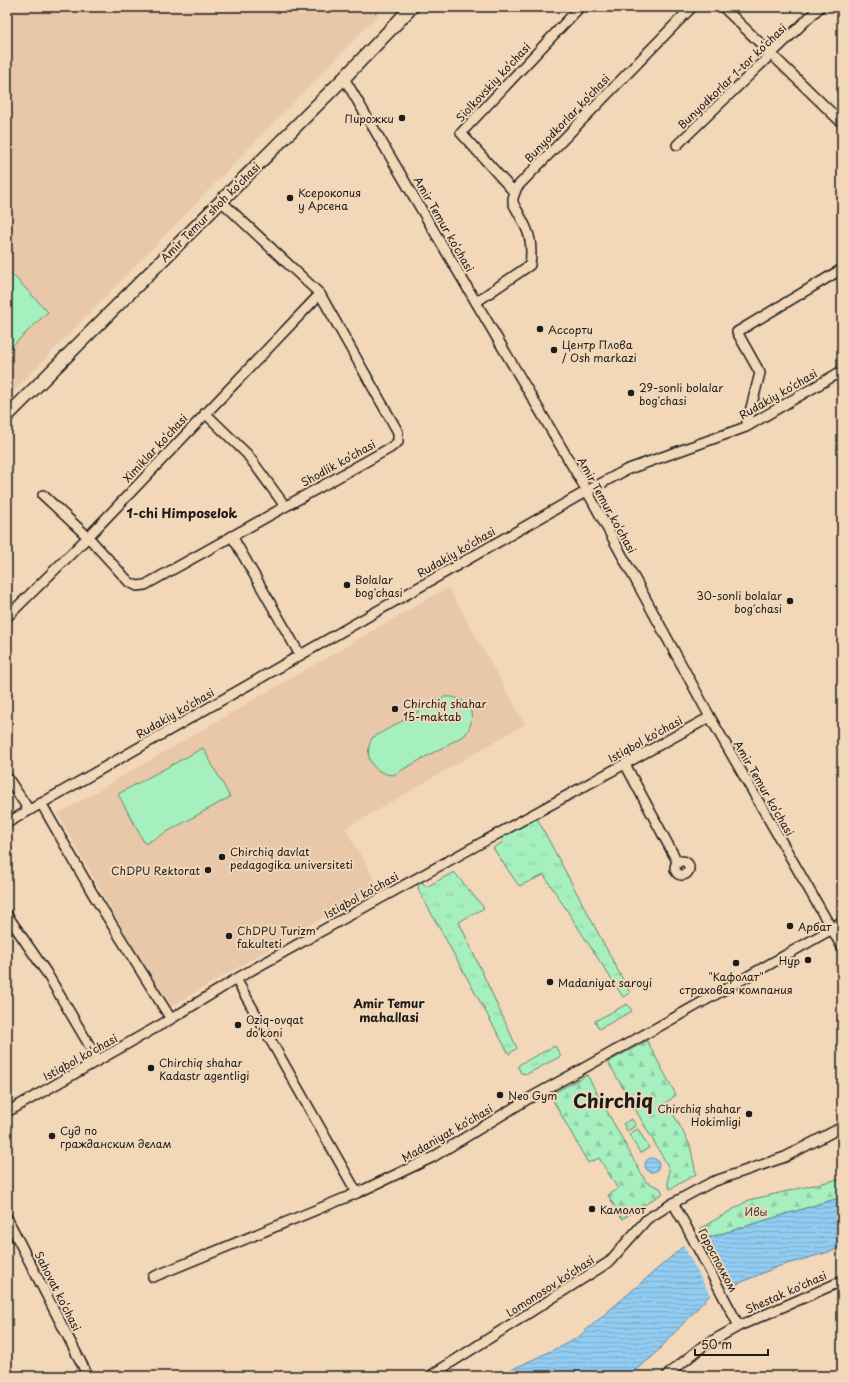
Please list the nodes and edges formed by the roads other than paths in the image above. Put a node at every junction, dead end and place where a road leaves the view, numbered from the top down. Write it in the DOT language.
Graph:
graph roads {
  1 [pos="412,7"];
  2 [pos="580,7"];
  3 [pos="692,7"];
  4 [pos="723,7"];
  5 [pos="820,7"];
  6 [pos="771,54"];
  7 [pos="344,78"];
  8 [pos="842,123"];
  9 [pos="677,145"];
  10 [pos="514,192"];
  11 [pos="221,201"];
  12 [pos="842,269"];
  13 [pos="320,294"];
  14 [pos="476,302"];
  15 [pos="842,371"];
  16 [pos="205,413"];
  17 [pos="7,416"];
  18 [pos="746,427"];
  19 [pos="587,491"];
  20 [pos="43,495"];
  21 [pos="285,506"];
  22 [pos="232,536"];
  23 [pos="88,537"];
  24 [pos="7,617"];
  25 [pos="300,655"];
  26 [pos="710,717"];
  27 [pos="625,764"];
  28 [pos="7,777"];
  29 [pos="41,803"];
  30 [pos="29,810"];
  31 [pos="7,823"];
  32 [pos="678,863"];
  33 [pos="7,915"];
  34 [pos="842,921"];
  35 [pos="832,929"];
  36 [pos="842,947"];
  37 [pos="236,979"];
  38 [pos="171,1019"];
  39 [pos="98,1060"];
  40 [pos="7,1112"];
  41 [pos="842,1126"];
  42 [pos="357,1194"];
  43 [pos="673,1204"];
  44 [pos="7,1218"];
  45 [pos="154,1277"];
  46 [pos="842,1281"];
  47 [pos="739,1326"];
  48 [pos="88,1376"];
  49 [pos="430,1376"];
  50 [pos="667,1376"];
  1 -- 7 [label="main road, Amir Temur shoh ko‘chasi"];
  2 -- 10 [label="street, Siolkovskiy ko‘chasi"];
  3 -- 10 [label="street, Bunyodkorlar ko‘chasi"];
  4 -- 6 [label="street"];
  5 -- 6 [label="street, Bunyodkorlar 1-tor ko‘chasi"];
  6 -- 8 [label="street"];
  6 -- 9 [label="street, Bunyodkorlar 1-tor ko‘chasi"];
  7 -- 11 [label="main road, Amir Temur shoh ko‘chasi"];
  7 -- 14 [label="street, Amir Temur ko‘chasi"];
  10 -- 14 [label="street"];
  11 -- 13 [label="street, Shodlik ko‘chasi"];
  11 -- 17 [label="main road, Amir Temur shoh ko‘chasi"];
  12 -- 18 [label="street"];
  13 -- 16 [label="street, Ximiklar ko‘chasi"];
  13 -- 21 [label="street, Shodlik ko‘chasi"];
  14 -- 19 [label="street, Amir Temur ko‘chasi"];
  15 -- 18 [label="street, Rudakiy ko‘chasi"];
  16 -- 21 [label="street"];
  16 -- 23 [label="street, Ximiklar ko‘chasi"];
  18 -- 19 [label="street, Rudakiy ko‘chasi"];
  19 -- 25 [label="street, Rudakiy ko‘chasi"];
  19 -- 26 [label="street, Amir Temur ko‘chasi"];
  20 -- 23 [label="street, Shodlik ko‘chasi"];
  21 -- 22 [label="street, Shodlik ko‘chasi"];
  22 -- 23 [label="street, Shodlik ko‘chasi"];
  22 -- 25 [label="street"];
  23 -- 24 [label="street, Ximiklar ko‘chasi"];
  25 -- 29 [label="street, Rudakiy ko‘chasi"];
  26 -- 27 [label="street, Istiqbol ko‘chasi"];
  26 -- 35 [label="street, Amir Temur ko‘chasi"];
  27 -- 32 [label="street"];
  27 -- 37 [label="street, Istiqbol ko‘chasi"];
  28 -- 30 [label="street"];
  29 -- 30 [label="street, Rudakiy ko‘chasi"];
  29 -- 38 [label="street"];
  30 -- 31 [label="street, Rudakiy ko‘chasi"];
  33 -- 39 [label="street"];
  34 -- 35 [label="street, Madaniyat ko‘chasi"];
  35 -- 36 [label="street, Amir Temur ko‘chasi"];
  35 -- 42 [label="street, Madaniyat ko‘chasi"];
  37 -- 38 [label="street, Istiqbol ko‘chasi"];
  37 -- 42 [label="street"];
  38 -- 39 [label="street, Istiqbol ko‘chasi"];
  39 -- 40 [label="street, Istiqbol ko‘chasi"];
  41 -- 43 [label="street"];
  42 -- 45 [label="street, Madaniyat ko‘chasi"];
  43 -- 47 [label="street, Горосполком"];
  43 -- 49 [label="street, Lomonosov ko‘chasi"];
  44 -- 48 [label="street, Sahovat ko‘chasi"];
  46 -- 47 [label="street, Shestak ko'chasi"];
  47 -- 50 [label="street, Shestak ko'chasi"];
}
